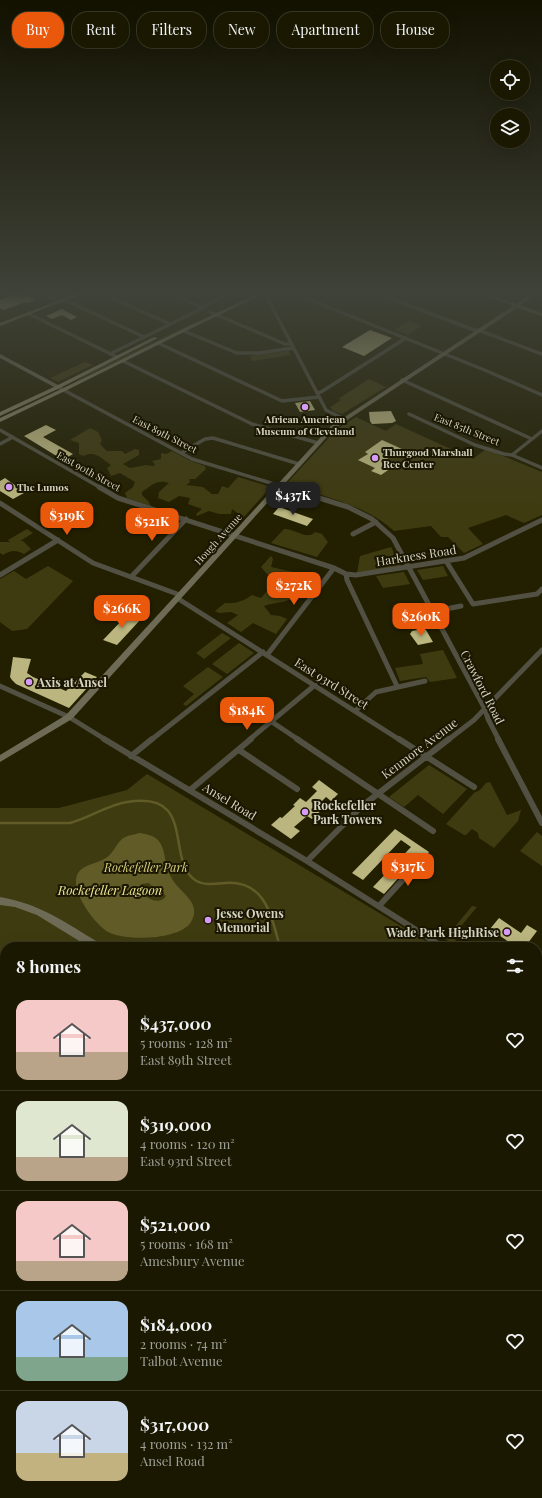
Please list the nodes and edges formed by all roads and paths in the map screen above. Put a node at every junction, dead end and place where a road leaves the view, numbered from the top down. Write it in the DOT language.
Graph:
graph roads {
  1 [pos="17,365"];
  2 [pos="101,365"];
  3 [pos="115,365"];
  4 [pos="131,365"];
  5 [pos="205,365"];
  6 [pos="302,365"];
  7 [pos="364,365"];
  8 [pos="425,365"];
  9 [pos="471,365"];
  10 [pos="402,380"];
  11 [pos="58,387"];
  12 [pos="64,390"];
  13 [pos="318,395"];
  14 [pos="542,395"];
  15 [pos="0,414"];
  16 [pos="409,414"];
  17 [pos="344,419"];
  18 [pos="0,420"];
  19 [pos="0,430"];
  20 [pos="541,434"];
  21 [pos="13,437"];
  22 [pos="532,439"];
  23 [pos="318,443"];
  24 [pos="0,444"];
  25 [pos="181,453"];
  26 [pos="512,455"];
  27 [pos="299,464"];
  28 [pos="542,468"];
  29 [pos="279,486"];
  30 [pos="0,503"];
  31 [pos="186,519"];
  32 [pos="542,520"];
  33 [pos="376,522"];
  34 [pos="353,534"];
  35 [pos="234,535"];
  36 [pos="58,540"];
  37 [pos="446,560"];
  38 [pos="409,567"];
  39 [pos="334,568"];
  40 [pos="346,574"];
  41 [pos="0,575"];
  42 [pos="131,577"];
  43 [pos="542,589"];
  44 [pos="178,597"];
  45 [pos="462,606"];
  46 [pos="431,612"];
  47 [pos="542,650"];
  48 [pos="265,654"];
  49 [pos="425,681"];
  50 [pos="315,685"];
  51 [pos="0,686"];
  52 [pos="397,686"];
  53 [pos="485,709"];
  54 [pos="355,711"];
  55 [pos="69,717"];
  56 [pos="272,722"];
  57 [pos="238,750"];
  58 [pos="131,756"];
  59 [pos="426,756"];
  60 [pos="0,759"];
  61 [pos="474,787"];
  62 [pos="297,789"];
  63 [pos="190,790"];
  64 [pos="377,793"];
  65 [pos="542,823"];
  66 [pos="434,831"];
  67 [pos="307,861"];
  68 [pos="418,863"];
  69 [pos="0,902"];
  70 [pos="378,906"];
  71 [pos="90,942"];
  72 [pos="435,942"];
  1 -- 11 [label="street, East 89th Street"];
  2 -- 11 [label="main road"];
  3 -- 12 [label="main road"];
  4 -- 23 [label="street"];
  5 -- 13 [label="street"];
  6 -- 13 [label="street"];
  7 -- 13 [label="street"];
  8 -- 10 [label="street, Hough Avenue"];
  9 -- 14 [label="street"];
  10 -- 17 [label="street, Hough Avenue"];
  10 -- 22 [label="street"];
  11 -- 12 [label="street, East 89th Street"];
  11 -- 15 [label="main road"];
  12 -- 18 [label="main road"];
  12 -- 25 [label="street, East 89th Street"];
  13 -- 17 [label="street"];
  16 -- 26 [label="street, East 85th Street"];
  17 -- 23 [label="street, Hough Avenue"];
  19 -- 21 [label="street, East 90th Street"];
  20 -- 22 [label="street"];
  21 -- 24 [label="street"];
  21 -- 31 [label="street, East 90th Street"];
  22 -- 26 [label="street"];
  23 -- 27 [label="street, Hough Avenue"];
  25 -- 27 [label="street"];
  25 -- 29 [label="street, East 89th Street"];
  26 -- 28 [label="street, East 85th Street"];
  27 -- 29 [label="street, Hough Avenue"];
  29 -- 33 [label="street, East 89th Street"];
  29 -- 35 [label="street, Hough Avenue"];
  30 -- 36 [label="street, East 93rd Street"];
  31 -- 35 [label="street, East 90th Street"];
  31 -- 42 [label="street"];
  32 -- 37 [label="street, Harkness Road"];
  33 -- 34 [label="street"];
  33 -- 38 [label="street, Crawford Road"];
  35 -- 39 [label="street, East 90th Street"];
  35 -- 44 [label="street, Hough Avenue"];
  36 -- 41 [label="street"];
  36 -- 42 [label="street, East 93rd Street"];
  37 -- 38 [label="street, Harkness Road"];
  37 -- 43 [label="street"];
  38 -- 40 [label="street, Harkness Road"];
  38 -- 46 [label="street, Crawford Road"];
  39 -- 40 [label="street, Harkness Road"];
  39 -- 48 [label="street"];
  40 -- 52 [label="street"];
  42 -- 44 [label="street, East 93rd Street"];
  44 -- 48 [label="street, East 93rd Street"];
  44 -- 55 [label="street, Hough Avenue"];
  45 -- 46 [label="street"];
  46 -- 53 [label="street, Crawford Road"];
  47 -- 53 [label="street, Kenmore Avenue"];
  48 -- 50 [label="street, East 93rd Street"];
  48 -- 58 [label="street"];
  49 -- 52 [label="street"];
  50 -- 54 [label="street, East 93rd Street"];
  50 -- 56 [label="street"];
  51 -- 55 [label="street, Ansel Road"];
  52 -- 54 [label="street"];
  53 -- 59 [label="street, Kenmore Avenue"];
  53 -- 65 [label="street, Crawford Road"];
  54 -- 59 [label="street, East 93rd Street"];
  55 -- 58 [label="street, Ansel Road"];
  55 -- 60 [label="street, Hough Avenue"];
  56 -- 57 [label="street"];
  56 -- 64 [label="street"];
  57 -- 62 [label="street"];
  57 -- 63 [label="street"];
  58 -- 63 [label="street, Ansel Road"];
  59 -- 61 [label="street, East 93rd Street"];
  59 -- 64 [label="street, Kenmore Avenue"];
  63 -- 67 [label="street, Ansel Road"];
  64 -- 66 [label="street"];
  64 -- 67 [label="street, Kenmore Avenue"];
  67 -- 70 [label="street, Ansel Road"];
  68 -- 70 [label="street"];
  69 -- 71 [label="street"];
  70 -- 72 [label="street, Ansel Road"];
}
